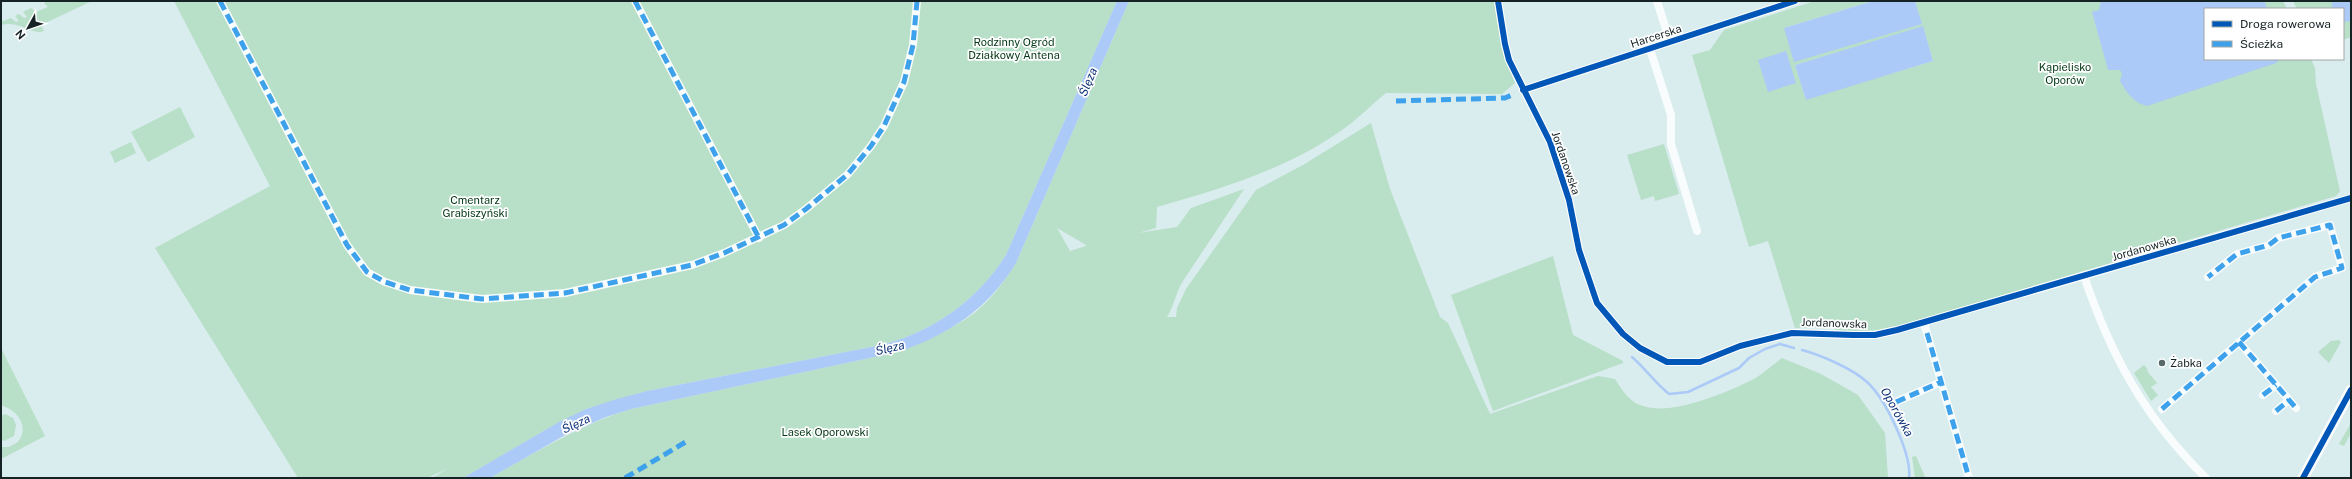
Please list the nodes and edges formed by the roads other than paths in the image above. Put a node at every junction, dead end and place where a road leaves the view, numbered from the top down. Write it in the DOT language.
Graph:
graph roads {
  1 [pos="220,1"];
  2 [pos="635,1"];
  3 [pos="917,1"];
  4 [pos="1498,1"];
  5 [pos="1657,1"];
  6 [pos="1795,1"];
  7 [pos="1670,42"];
  8 [pos="1650,49"];
  9 [pos="1523,90"];
  10 [pos="2351,198"];
  11 [pos="1697,232"];
  12 [pos="759,238"];
  13 [pos="2084,276"];
  14 [pos="2208,277"];
  15 [pos="1924,323"];
  16 [pos="2239,342"];
  17 [pos="1941,382"];
  18 [pos="2276,385"];
  19 [pos="2351,390"];
  20 [pos="2263,395"];
  21 [pos="2289,400"];
  22 [pos="1896,402"];
  23 [pos="2162,408"];
  24 [pos="2296,408"];
  25 [pos="2276,411"];
  26 [pos="1969,478"];
  27 [pos="2206,478"];
  28 [pos="2303,478"];
  1 -- 12 [label="street"];
  2 -- 12 [label="street"];
  3 -- 12 [label="street"];
  4 -- 9 [label="street, Jordanowska"];
  5 -- 7 [label="street"];
  6 -- 7 [label="street, Harcerska"];
  7 -- 8 [label="street, Harcerska"];
  8 -- 9 [label="street, Harcerska"];
  8 -- 11 [label="street, Harcerska"];
  9 -- 15 [label="street, Jordanowska"];
  10 -- 13 [label="street, Jordanowska"];
  13 -- 15 [label="street, Jordanowska"];
  13 -- 27 [label="street"];
  14 -- 16 [label="street"];
  15 -- 17 [label="street"];
  16 -- 18 [label="street"];
  16 -- 23 [label="street"];
  17 -- 22 [label="street"];
  17 -- 26 [label="street"];
  18 -- 20 [label="street"];
  18 -- 21 [label="street"];
  19 -- 28 [label="street"];
  21 -- 24 [label="street"];
  21 -- 25 [label="street"];
}
